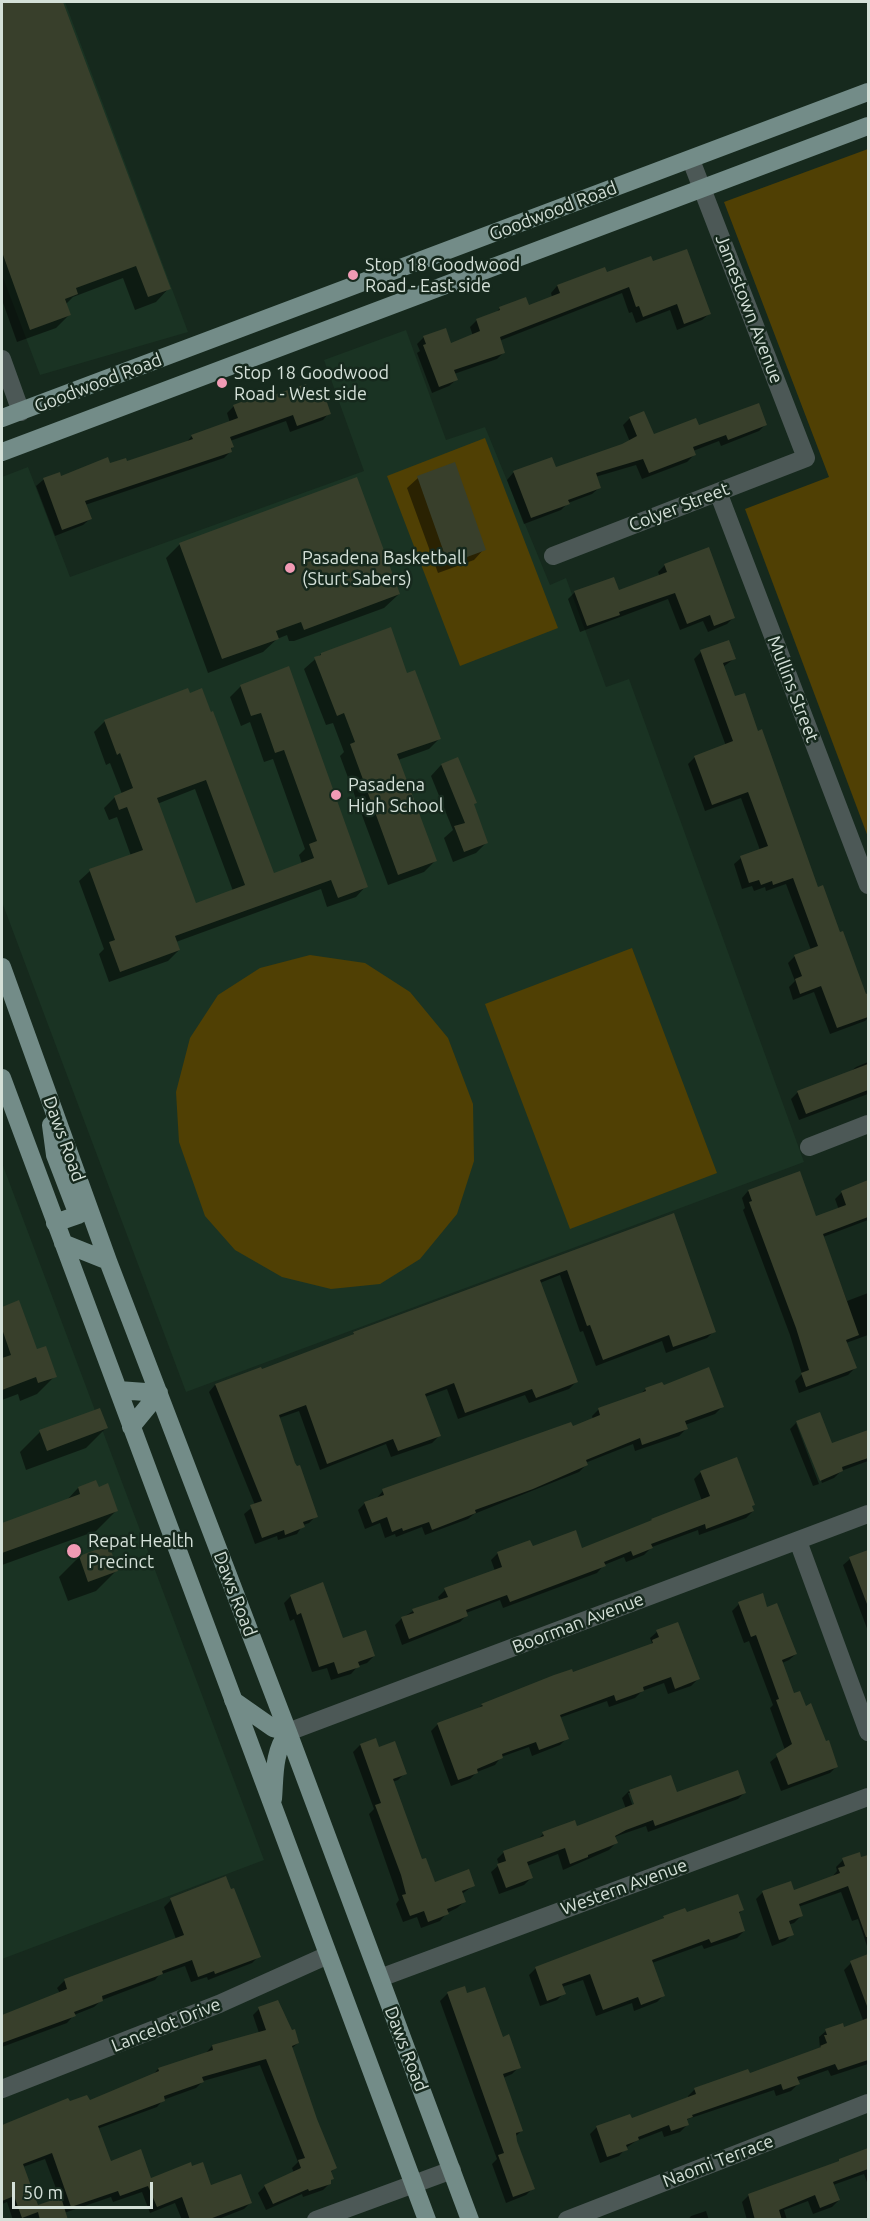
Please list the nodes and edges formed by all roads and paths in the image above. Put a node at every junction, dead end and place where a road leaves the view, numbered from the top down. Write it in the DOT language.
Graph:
graph roads {
  1 [pos="868,92"];
  2 [pos="868,126"];
  3 [pos="691,160"];
  4 [pos="702,188"];
  5 [pos="2,359"];
  6 [pos="21,412"];
  7 [pos="2,418"];
  8 [pos="2,452"];
  9 [pos="806,458"];
  10 [pos="718,492"];
  11 [pos="552,556"];
  12 [pos="868,885"];
  13 [pos="2,968"];
  14 [pos="2,1078"];
  15 [pos="44,1083"];
  16 [pos="868,1124"];
  17 [pos="809,1147"];
  18 [pos="55,1223"];
  19 [pos="63,1243"];
  20 [pos="108,1261"];
  21 [pos="118,1390"];
  22 [pos="159,1393"];
  23 [pos="131,1427"];
  24 [pos="868,1514"];
  25 [pos="798,1541"];
  26 [pos="233,1700"];
  27 [pos="288,1732"];
  28 [pos="868,1732"];
  29 [pos="868,1797"];
  30 [pos="273,1806"];
  31 [pos="328,1955"];
  32 [pos="380,1978"];
  33 [pos="2,2089"];
  34 [pos="868,2103"];
  35 [pos="452,2170"];
  36 [pos="414,2184"];
  37 [pos="316,2220"];
  38 [pos="428,2220"];
  39 [pos="470,2220"];
  40 [pos="567,2220"];
  1 -- 3 [label="main road, Goodwood Road"];
  2 -- 4 [label="main road, Goodwood Road"];
  3 -- 4 [label="street, Jamestown Avenue"];
  3 -- 6 [label="main road, Goodwood Road"];
  4 -- 8 [label="main road, Goodwood Road"];
  4 -- 9 [label="street, Jamestown Avenue"];
  5 -- 6 [label="street"];
  6 -- 7 [label="main road, Goodwood Road"];
  9 -- 10 [label="street, Colyer Street"];
  10 -- 11 [label="street, Colyer Street"];
  10 -- 12 [label="street, Mullins Street"];
  13 -- 15 [label="main road, Daws Road"];
  14 -- 18 [label="main road, Daws Road"];
  15 -- 18 [label="main road"];
  15 -- 20 [label="main road, Daws Road"];
  16 -- 17 [label="street"];
  18 -- 19 [label="main road, Daws Road"];
  19 -- 20 [label="main road"];
  19 -- 21 [label="main road, Daws Road"];
  20 -- 22 [label="main road, Daws Road"];
  21 -- 22 [label="main road"];
  21 -- 23 [label="main road, Daws Road"];
  22 -- 23 [label="main road"];
  22 -- 27 [label="main road, Daws Road"];
  23 -- 26 [label="main road, Daws Road"];
  24 -- 25 [label="street, Boorman Avenue"];
  25 -- 27 [label="street, Boorman Avenue"];
  25 -- 28 [label="street"];
  26 -- 27 [label="main road"];
  26 -- 30 [label="main road, Daws Road"];
  27 -- 30 [label="main road"];
  27 -- 32 [label="main road, Daws Road"];
  29 -- 32 [label="street, Western Avenue"];
  30 -- 31 [label="main road, Daws Road"];
  31 -- 33 [label="street, Lancelot Drive"];
  31 -- 36 [label="main road, Daws Road"];
  32 -- 35 [label="main road, Daws Road"];
  34 -- 40 [label="street, Naomi Terrace"];
  35 -- 36 [label="street"];
  35 -- 39 [label="main road, Daws Road"];
  36 -- 37 [label="street"];
  36 -- 38 [label="main road, Daws Road"];
}
